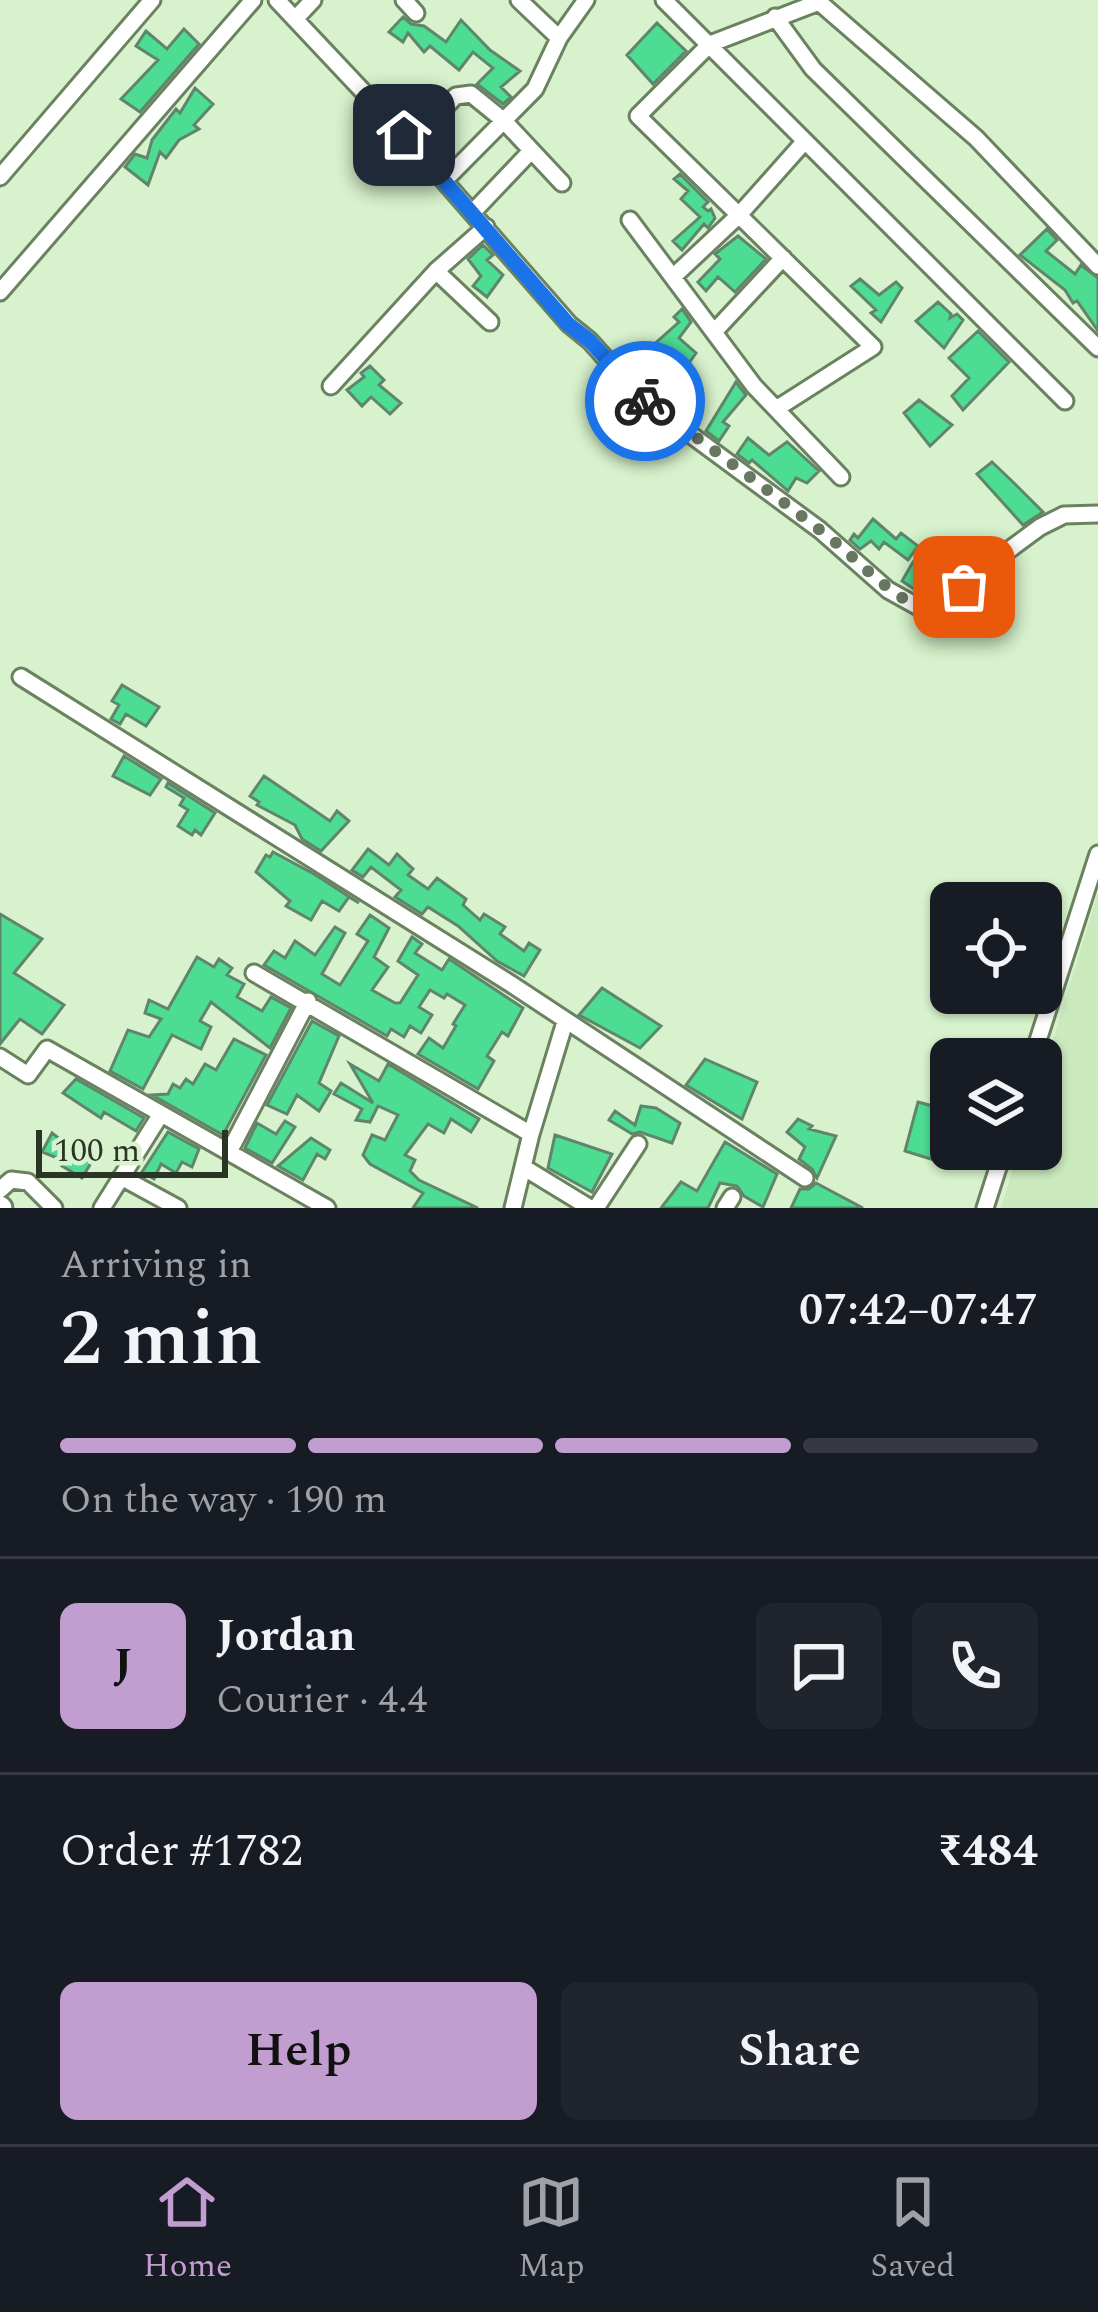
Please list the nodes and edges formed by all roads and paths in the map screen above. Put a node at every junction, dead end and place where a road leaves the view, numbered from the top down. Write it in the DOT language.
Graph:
graph roads {
  1 [pos="152,0"];
  2 [pos="253,0"];
  3 [pos="277,0"];
  4 [pos="313,0"];
  5 [pos="519,0"];
  6 [pos="586,0"];
  7 [pos="664,0"];
  8 [pos="775,17"];
  9 [pos="296,19"];
  10 [pos="560,38"];
  11 [pos="710,44"];
  12 [pos="503,121"];
  13 [pos="410,142"];
  14 [pos="804,142"];
  15 [pos="530,152"];
  16 [pos="0,177"];
  17 [pos="444,181"];
  18 [pos="562,183"];
  19 [pos="473,212"];
  20 [pos="739,215"];
  21 [pos="630,220"];
  22 [pos="486,227"];
  23 [pos="783,257"];
  24 [pos="1098,266"];
  25 [pos="436,271"];
  26 [pos="673,278"];
  27 [pos="0,292"];
  28 [pos="490,322"];
  29 [pos="714,332"];
  30 [pos="1098,348"];
  31 [pos="331,386"];
  32 [pos="1065,401"];
  33 [pos="776,410"];
  34 [pos="841,477"];
  35 [pos="1098,514"];
  36 [pos="21,677"];
  37 [pos="1098,854"];
  38 [pos="254,973"];
  39 [pos="308,1001"];
  40 [pos="565,1022"];
  41 [pos="1039,1038"];
  42 [pos="0,1057"];
  43 [pos="161,1114"];
  44 [pos="530,1133"];
  45 [pos="638,1144"];
  46 [pos="229,1152"];
  47 [pos="523,1167"];
  48 [pos="997,1170"];
  49 [pos="121,1177"];
  50 [pos="806,1178"];
  51 [pos="0,1190"];
  52 [pos="54,1208"];
  53 [pos="102,1208"];
  54 [pos="178,1208"];
  55 [pos="327,1208"];
  56 [pos="513,1208"];
  57 [pos="593,1208"];
  58 [pos="985,1208"];
  1 -- 16 [label="street"];
  2 -- 27 [label="street"];
  3 -- 9 [label="street"];
  4 -- 9 [label="street"];
  5 -- 10 [label="street"];
  6 -- 10 [label="street"];
  7 -- 11 [label="street"];
  8 -- 11 [label="street"];
  8 -- 24 [label="street"];
  8 -- 30 [label="street"];
  9 -- 13 [label="street"];
  10 -- 12 [label="street"];
  11 -- 14 [label="street"];
  11 -- 20 [label="street"];
  12 -- 13 [label="street"];
  12 -- 15 [label="street"];
  12 -- 17 [label="street"];
  13 -- 17 [label="street"];
  14 -- 20 [label="street"];
  14 -- 32 [label="street"];
  15 -- 18 [label="street"];
  15 -- 19 [label="street"];
  17 -- 19 [label="street"];
  19 -- 22 [label="street"];
  20 -- 23 [label="street"];
  20 -- 26 [label="street"];
  21 -- 26 [label="street"];
  22 -- 25 [label="street"];
  22 -- 35 [label="street"];
  23 -- 29 [label="street"];
  23 -- 33 [label="street"];
  25 -- 28 [label="street"];
  25 -- 31 [label="street"];
  26 -- 29 [label="street"];
  29 -- 33 [label="street"];
  33 -- 34 [label="street"];
  36 -- 40 [label="street"];
  37 -- 41 [label="street"];
  38 -- 39 [label="street"];
  39 -- 44 [label="street"];
  39 -- 46 [label="street"];
  40 -- 44 [label="street"];
  40 -- 50 [label="street"];
  42 -- 43 [label="street"];
  43 -- 46 [label="street"];
  43 -- 49 [label="street"];
  44 -- 47 [label="street"];
  45 -- 57 [label="street"];
  46 -- 55 [label="street"];
  47 -- 56 [label="street"];
  47 -- 57 [label="street"];
  48 -- 58 [label="street"];
  49 -- 53 [label="street"];
  49 -- 54 [label="street"];
  51 -- 52 [label="street"];
}
